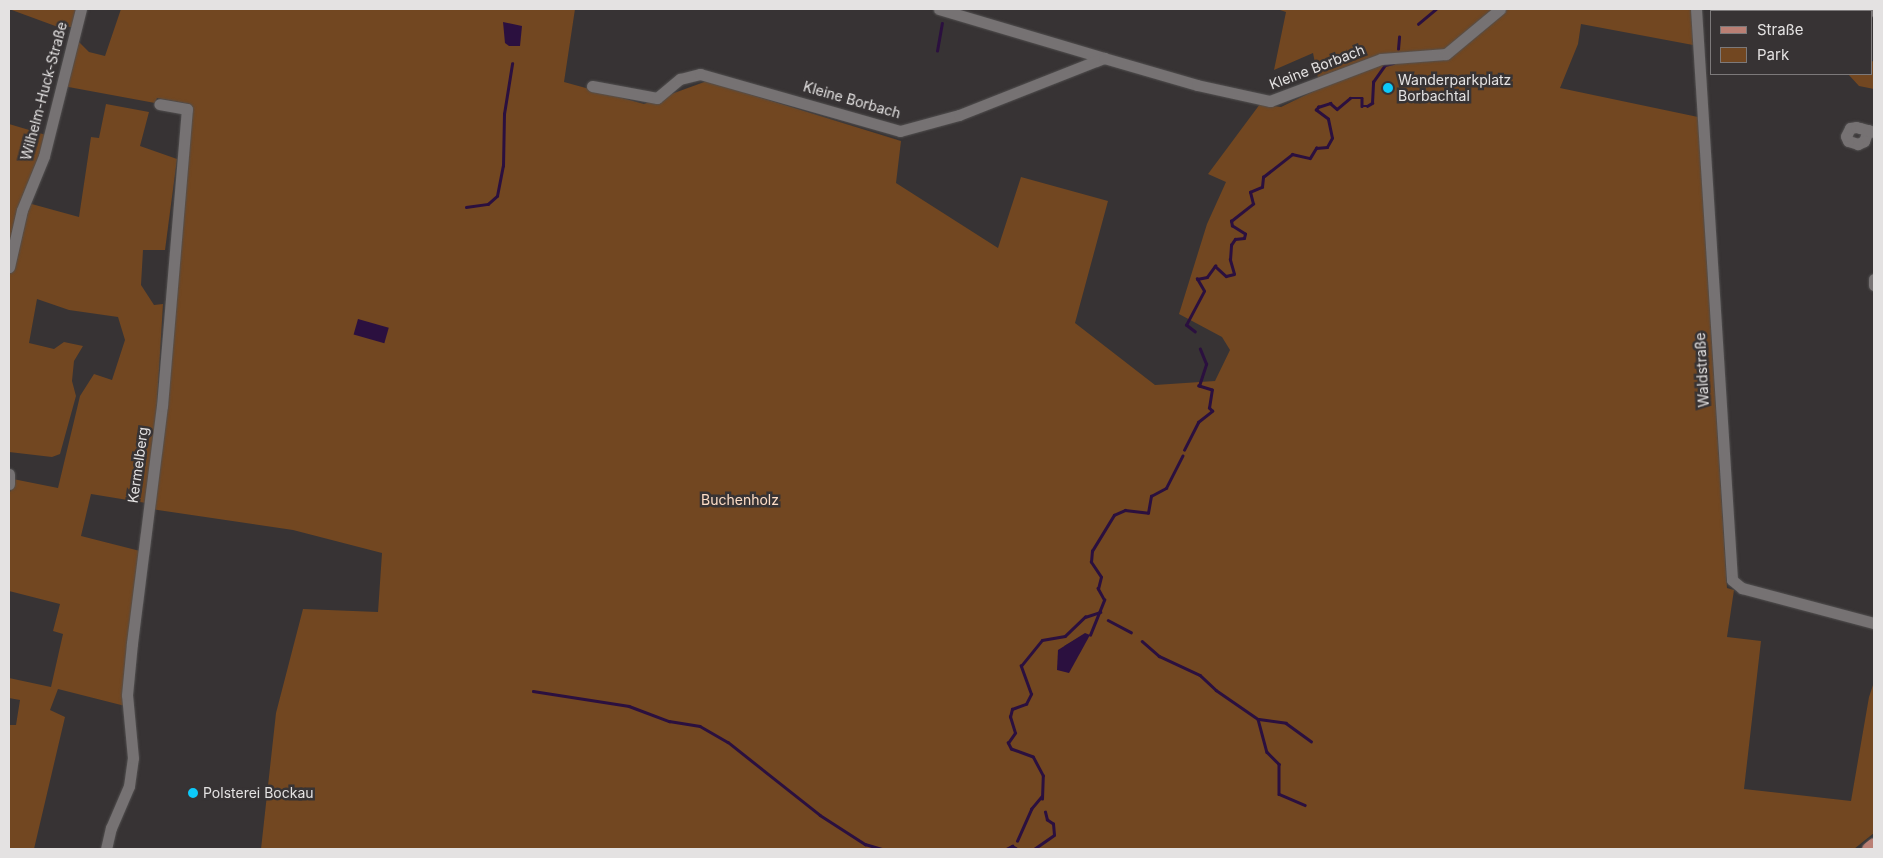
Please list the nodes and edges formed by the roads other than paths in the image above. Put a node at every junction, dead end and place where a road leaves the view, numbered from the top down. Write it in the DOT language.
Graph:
graph roads {
  1 [pos="81,9"];
  2 [pos="939,9"];
  3 [pos="1500,9"];
  4 [pos="1696,9"];
  5 [pos="1104,58"];
  6 [pos="592,86"];
  7 [pos="159,104"];
  8 [pos="9,267"];
  9 [pos="1874,278"];
  10 [pos="1874,285"];
  11 [pos="9,474"];
  12 [pos="9,484"];
  13 [pos="1874,622"];
  14 [pos="1874,845"];
  15 [pos="106,849"];
  16 [pos="1869,849"];
  1 -- 8 [label="street, Wilhelm-Huck-Straße"];
  2 -- 5 [label="street, Kleine Borbach"];
  3 -- 5 [label="street, Kleine Borbach"];
  4 -- 13 [label="street, Waldstraße"];
  5 -- 6 [label="street, Kleine Borbach"];
  7 -- 15 [label="street, Kermelberg"];
  9 -- 10 [label="street"];
  11 -- 12 [label="street"];
  14 -- 16 [label="main road"];
}
